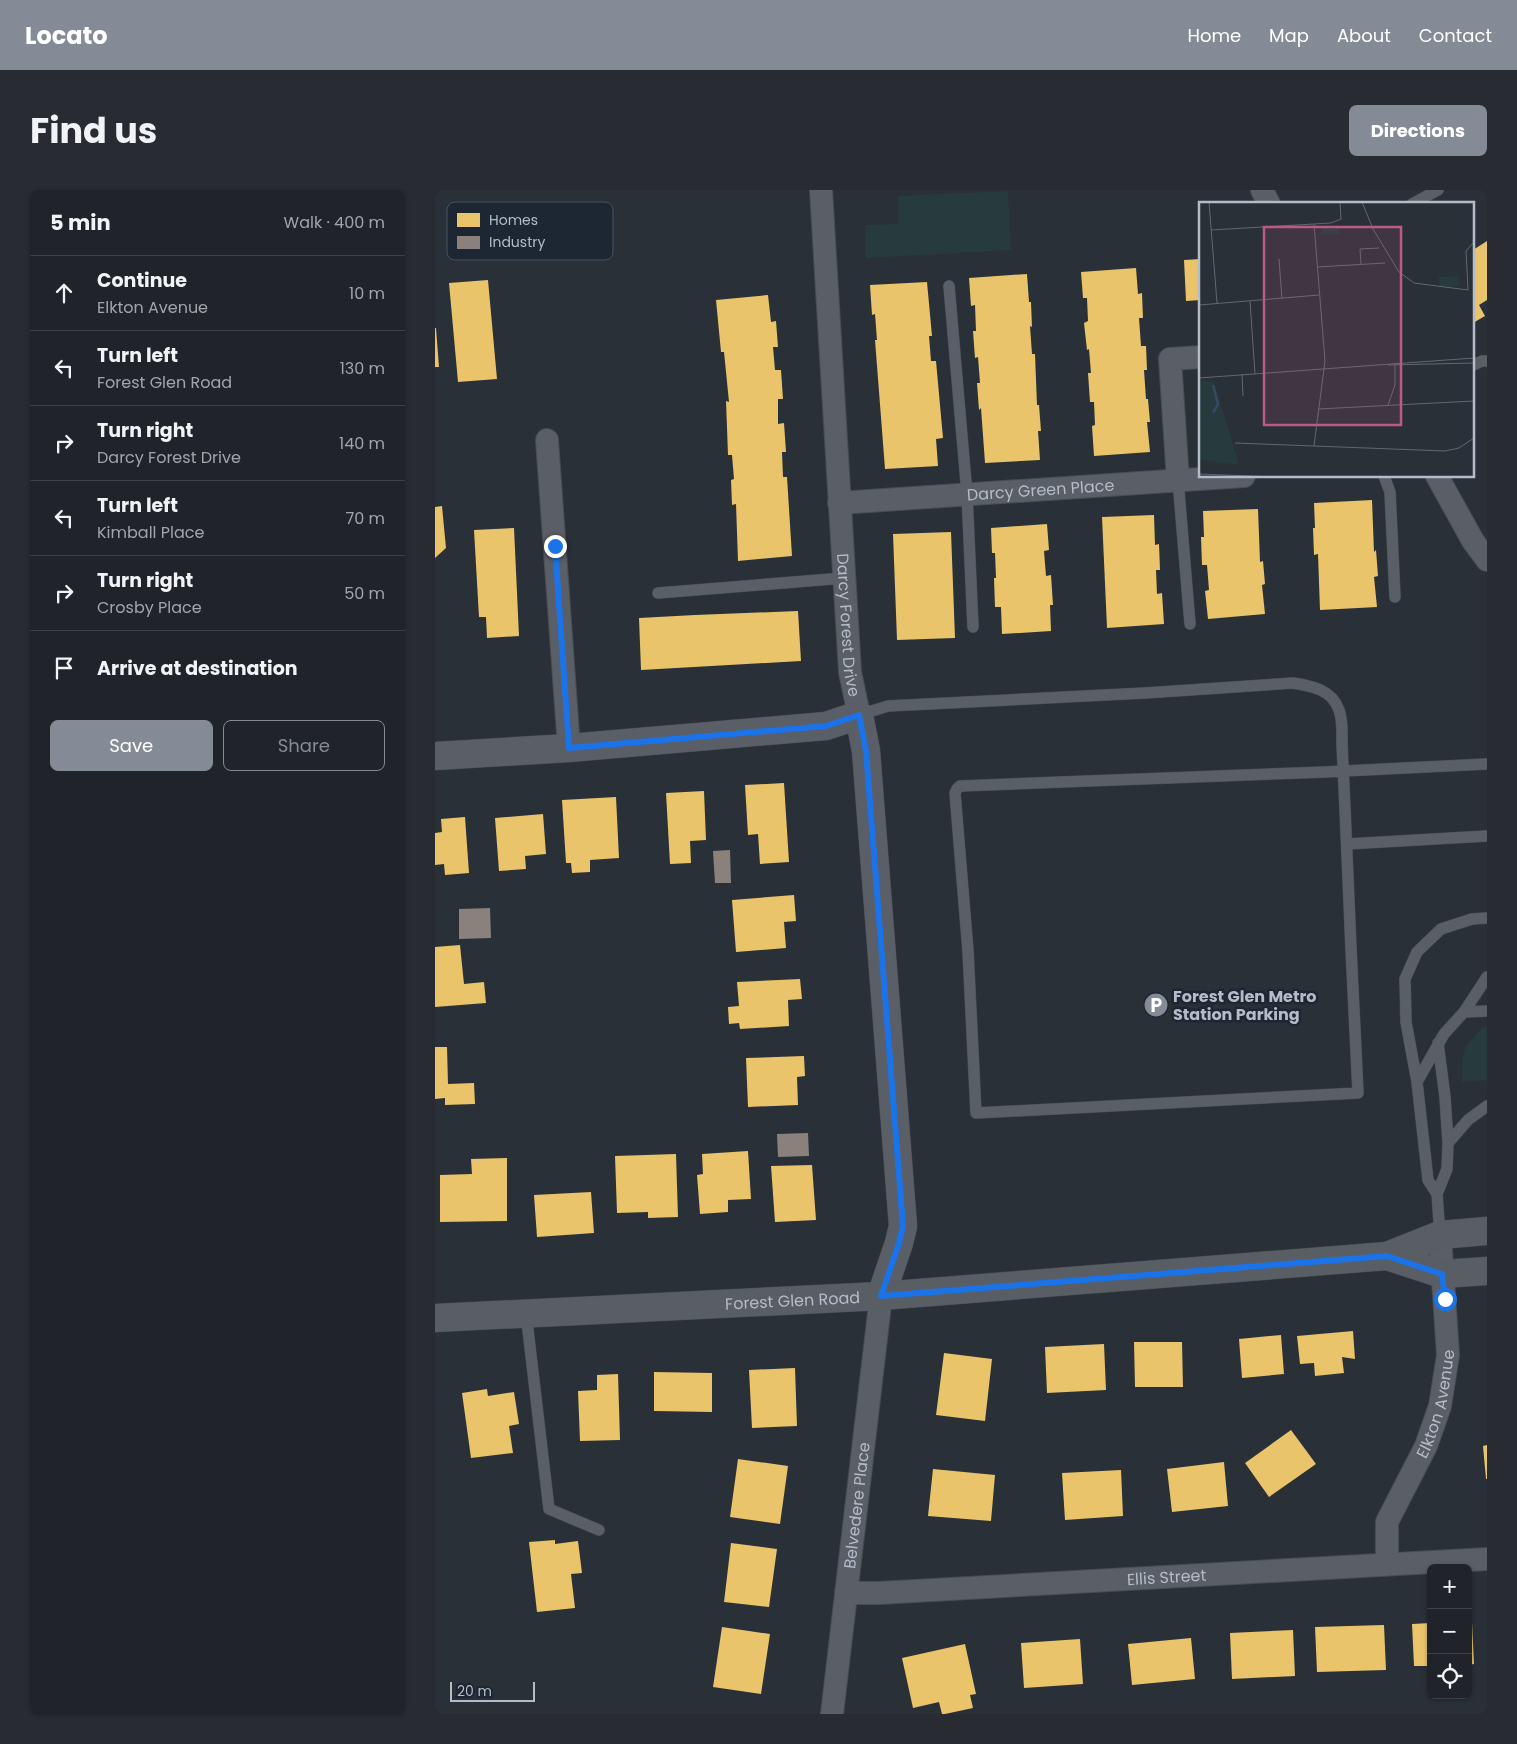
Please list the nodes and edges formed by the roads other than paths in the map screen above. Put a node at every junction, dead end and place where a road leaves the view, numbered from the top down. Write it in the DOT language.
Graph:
graph roads {
  1 [pos="821,190"];
  2 [pos="1262,190"];
  3 [pos="1438,190"];
  4 [pos="1268,202"];
  5 [pos="1416,202"];
  6 [pos="949,286"];
  7 [pos="1199,357"];
  8 [pos="1487,361"];
  9 [pos="1475,364"];
  10 [pos="547,440"];
  11 [pos="1211,478"];
  12 [pos="1385,478"];
  13 [pos="1438,478"];
  14 [pos="1178,480"];
  15 [pos="967,494"];
  16 [pos="839,503"];
  17 [pos="1487,560"];
  18 [pos="844,578"];
  19 [pos="658,593"];
  20 [pos="1395,597"];
  21 [pos="1190,624"];
  22 [pos="973,627"];
  23 [pos="859,715"];
  24 [pos="569,748"];
  25 [pos="435,756"];
  26 [pos="1487,764"];
  27 [pos="1344,771"];
  28 [pos="1487,836"];
  29 [pos="1347,844"];
  30 [pos="1487,918"];
  31 [pos="1487,977"];
  32 [pos="1487,1011"];
  33 [pos="1464,1012"];
  34 [pos="1438,1043"];
  35 [pos="1417,1082"];
  36 [pos="1487,1106"];
  37 [pos="1448,1143"];
  38 [pos="1437,1194"];
  39 [pos="1487,1231"];
  40 [pos="1439,1235"];
  41 [pos="1387,1256"];
  42 [pos="1487,1272"];
  43 [pos="1442,1274"];
  44 [pos="881,1296"];
  45 [pos="526,1313"];
  46 [pos="435,1318"];
  47 [pos="599,1530"];
  48 [pos="1487,1559"];
  49 [pos="1387,1564"];
  50 [pos="846,1593"];
  51 [pos="832,1714"];
  1 -- 16 [label="street, Darcy Forest Drive"];
  2 -- 4 [label="street"];
  3 -- 5 [label="lane"];
  6 -- 15 [label="lane"];
  7 -- 14 [label="street"];
  8 -- 9 [label="lane"];
  10 -- 24 [label="street"];
  11 -- 14 [label="street, Darcy Green Place"];
  12 -- 20 [label="lane"];
  13 -- 17 [label="street"];
  14 -- 15 [label="street, Darcy Green Place"];
  14 -- 21 [label="lane"];
  15 -- 16 [label="street, Darcy Green Place"];
  15 -- 22 [label="lane"];
  16 -- 18 [label="street, Darcy Forest Drive"];
  18 -- 19 [label="lane"];
  18 -- 23 [label="street, Darcy Forest Drive"];
  23 -- 24 [label="street"];
  23 -- 27 [label="lane"];
  23 -- 44 [label="street, Darcy Forest Drive"];
  24 -- 25 [label="street"];
  26 -- 27 [label="lane"];
  27 -- 29 [label="lane"];
  27 -- 29 [label="lane"];
  28 -- 29 [label="lane"];
  30 -- 35 [label="lane"];
  31 -- 33 [label="lane"];
  32 -- 33 [label="lane"];
  33 -- 34 [label="lane"];
  34 -- 35 [label="lane"];
  34 -- 37 [label="lane"];
  35 -- 38 [label="lane"];
  36 -- 37 [label="lane"];
  37 -- 38 [label="lane"];
  38 -- 40 [label="lane"];
  39 -- 40 [label="main road, Forest Glen Road"];
  40 -- 41 [label="main road, Forest Glen Road"];
  40 -- 43 [label="street, Elkton Avenue"];
  41 -- 43 [label="main road, Forest Glen Road"];
  41 -- 44 [label="main road, Forest Glen Road"];
  42 -- 43 [label="main road, Forest Glen Road"];
  43 -- 49 [label="street, Elkton Avenue"];
  44 -- 45 [label="main road, Forest Glen Road"];
  44 -- 50 [label="street, Belvedere Place"];
  45 -- 46 [label="main road, Forest Glen Road"];
  45 -- 47 [label="lane"];
  48 -- 49 [label="street, Ellis Street"];
  49 -- 50 [label="street, Ellis Street"];
  50 -- 51 [label="street, Belvedere Place"];
}
